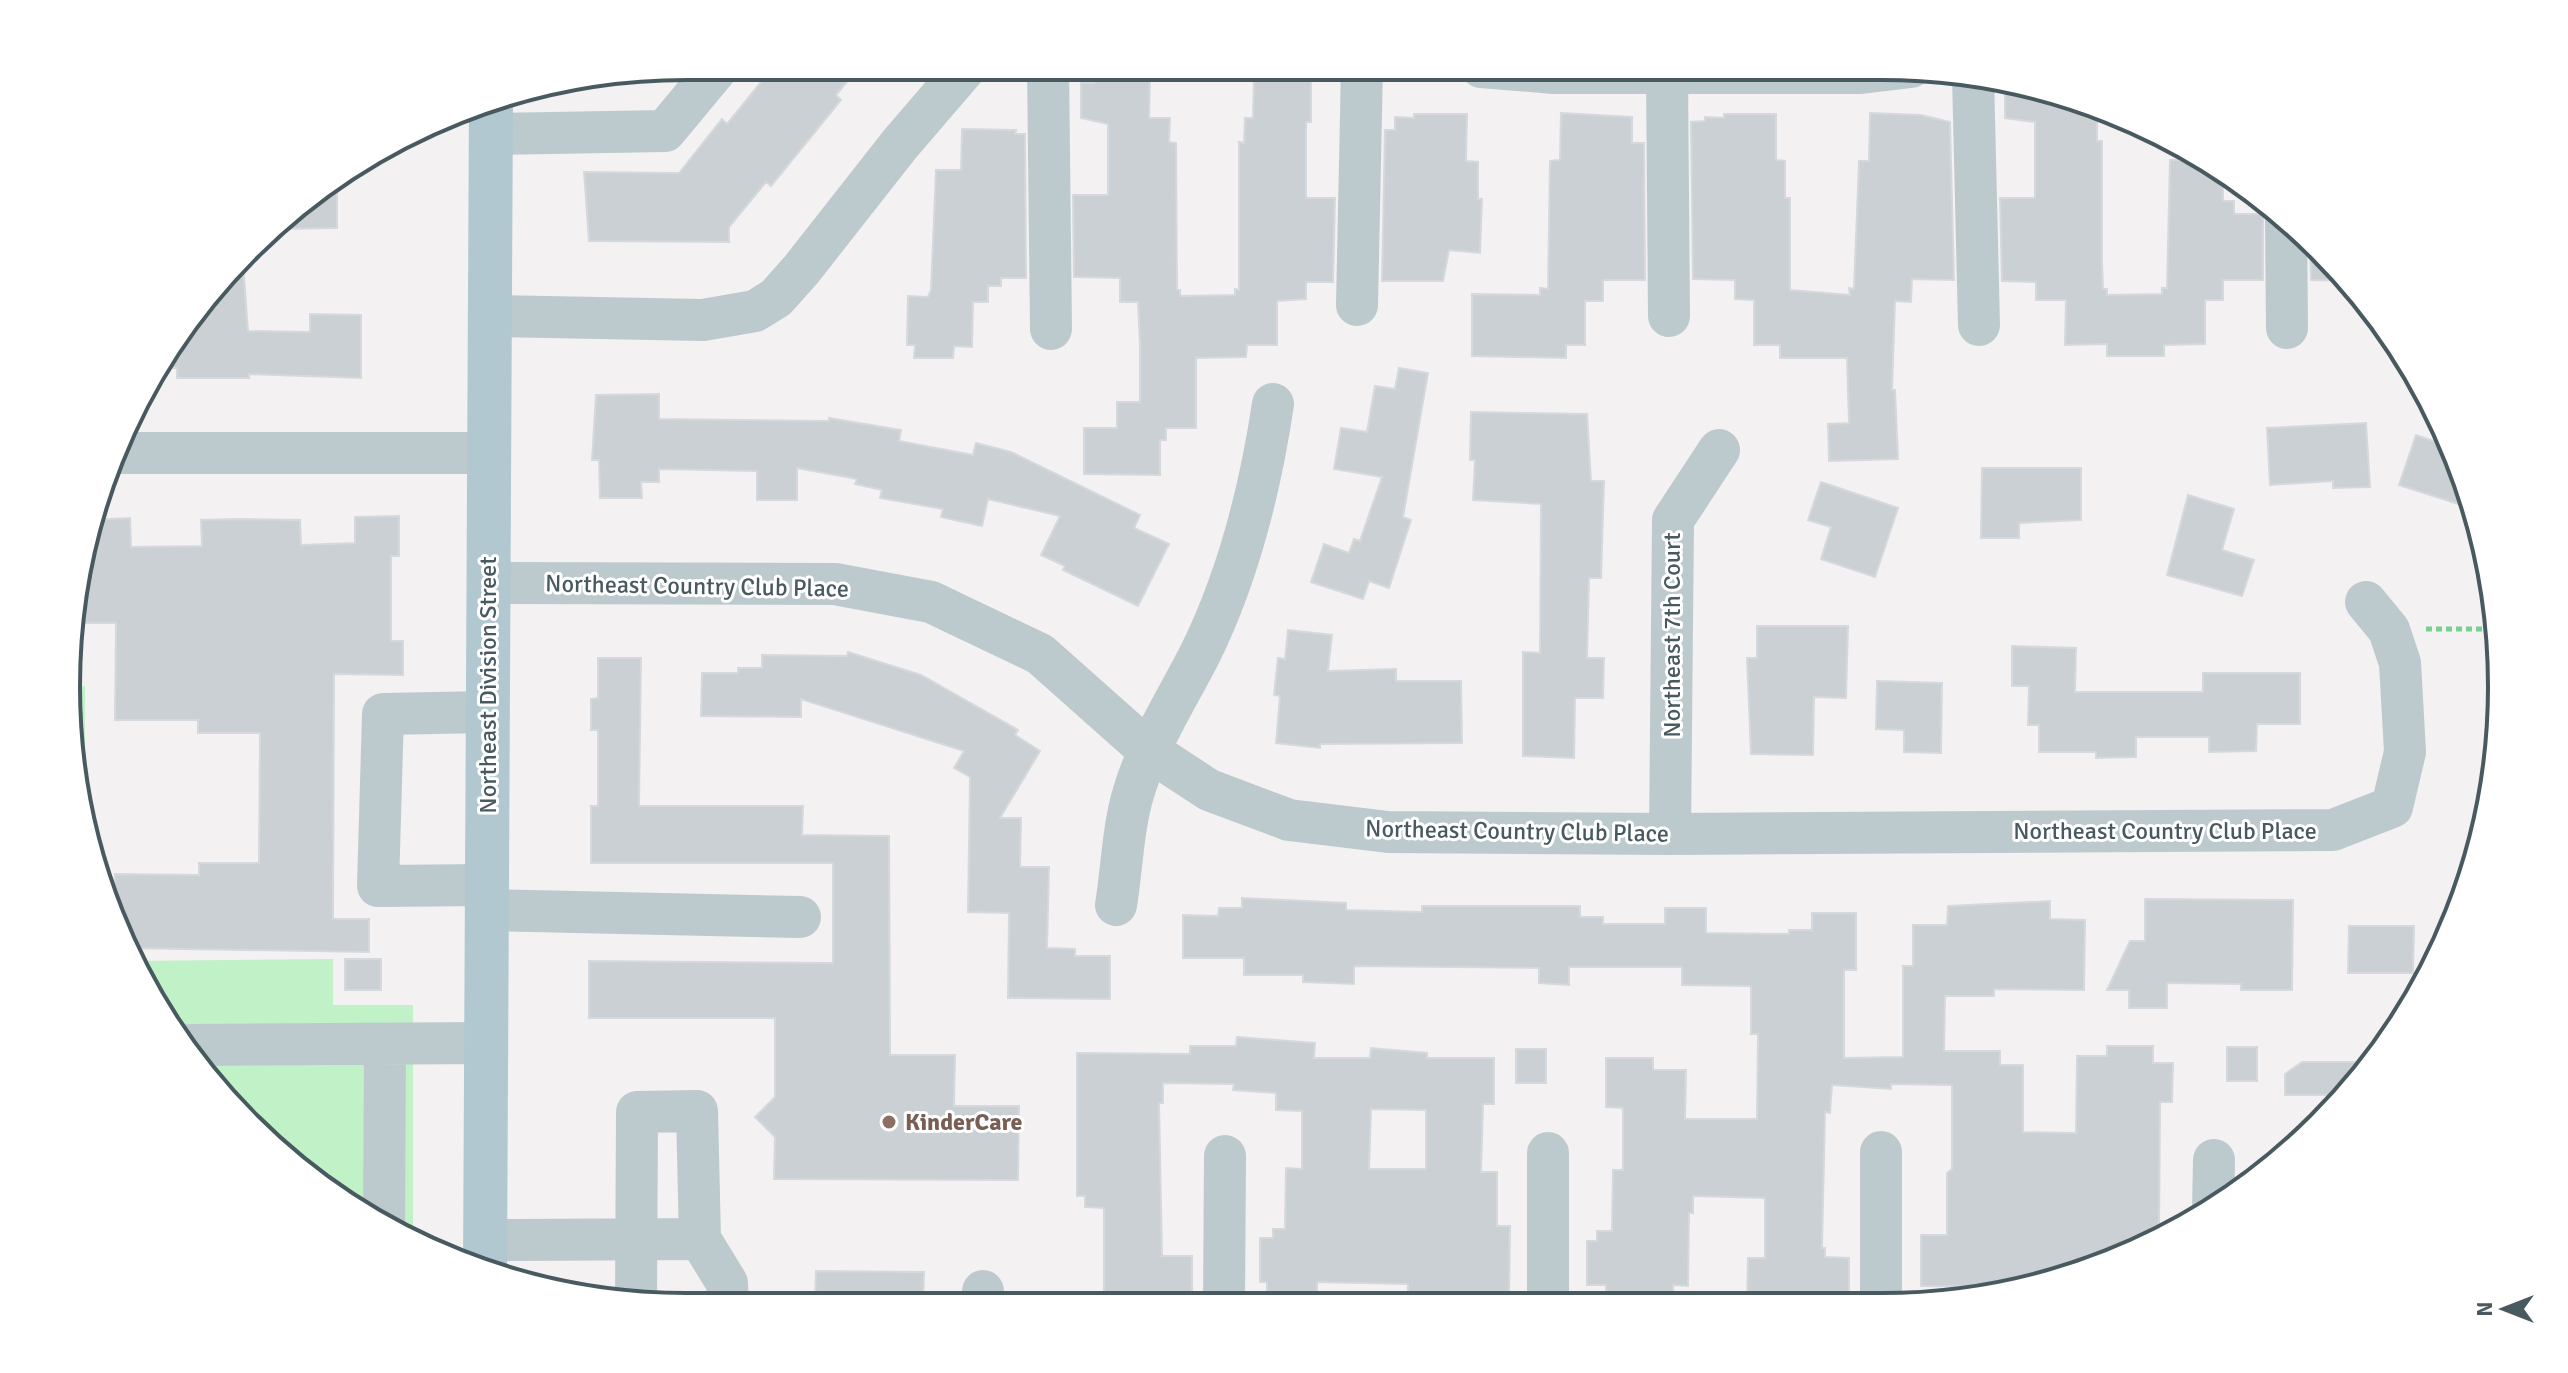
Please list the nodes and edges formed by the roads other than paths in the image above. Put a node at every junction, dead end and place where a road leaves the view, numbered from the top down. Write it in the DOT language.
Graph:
graph roads {
  1 [pos="707,80"];
  2 [pos="955,80"];
  3 [pos="1048,80"];
  4 [pos="1362,80"];
  5 [pos="1667,80"];
  6 [pos="1973,87"];
  7 [pos="490,116"];
  8 [pos="2286,236"];
  9 [pos="1357,305"];
  10 [pos="489,316"];
  11 [pos="1669,316"];
  12 [pos="1979,325"];
  13 [pos="2287,328"];
  14 [pos="1051,329"];
  15 [pos="1273,404"];
  16 [pos="1719,450"];
  17 [pos="126,453"];
  18 [pos="489,453"];
  19 [pos="489,583"];
  20 [pos="2377,616"];
  21 [pos="488,712"];
  22 [pos="1148,750"];
  23 [pos="1670,834"];
  24 [pos="487,898"];
  25 [pos="1116,905"];
  26 [pos="800,917"];
  27 [pos="486,1043"];
  28 [pos="385,1044"];
  29 [pos="197,1045"];
  30 [pos="1881,1152"];
  31 [pos="1548,1153"];
  32 [pos="1225,1156"];
  33 [pos="2214,1160"];
  34 [pos="2213,1194"];
  35 [pos="384,1213"];
  36 [pos="636,1238"];
  37 [pos="700,1239"];
  38 [pos="485,1255"];
  39 [pos="636,1291"];
  40 [pos="727,1293"];
  41 [pos="1224,1293"];
  42 [pos="1548,1293"];
  43 [pos="1881,1293"];
  1 -- 7 [label="street"];
  2 -- 10 [label="street"];
  3 -- 14 [label="street"];
  4 -- 9 [label="street"];
  5 -- 11 [label="street"];
  6 -- 12 [label="street"];
  7 -- 10 [label="main road, Northeast Division Street"];
  8 -- 13 [label="street"];
  10 -- 18 [label="main road, Northeast Division Street"];
  15 -- 22 [label="street"];
  16 -- 23 [label="street, Northeast 7th Court"];
  17 -- 18 [label="street"];
  18 -- 19 [label="main road, Northeast Division Street"];
  19 -- 21 [label="main road, Northeast Division Street"];
  19 -- 22 [label="street, Northeast Country Club Place"];
  20 -- 23 [label="street, Northeast Country Club Place"];
  21 -- 24 [label="main road, Northeast Division Street"];
  21 -- 24 [label="street"];
  22 -- 23 [label="street, Northeast Country Club Place"];
  22 -- 25 [label="street"];
  24 -- 26 [label="street"];
  24 -- 27 [label="main road, Northeast Division Street"];
  27 -- 28 [label="street"];
  27 -- 38 [label="main road, Northeast Division Street"];
  28 -- 29 [label="street"];
  28 -- 35 [label="street"];
  30 -- 43 [label="street"];
  31 -- 42 [label="street"];
  32 -- 41 [label="street"];
  33 -- 34 [label="street"];
  36 -- 37 [label="street"];
  36 -- 37 [label="street"];
  36 -- 38 [label="street"];
  36 -- 39 [label="street"];
  37 -- 40 [label="street"];
}
